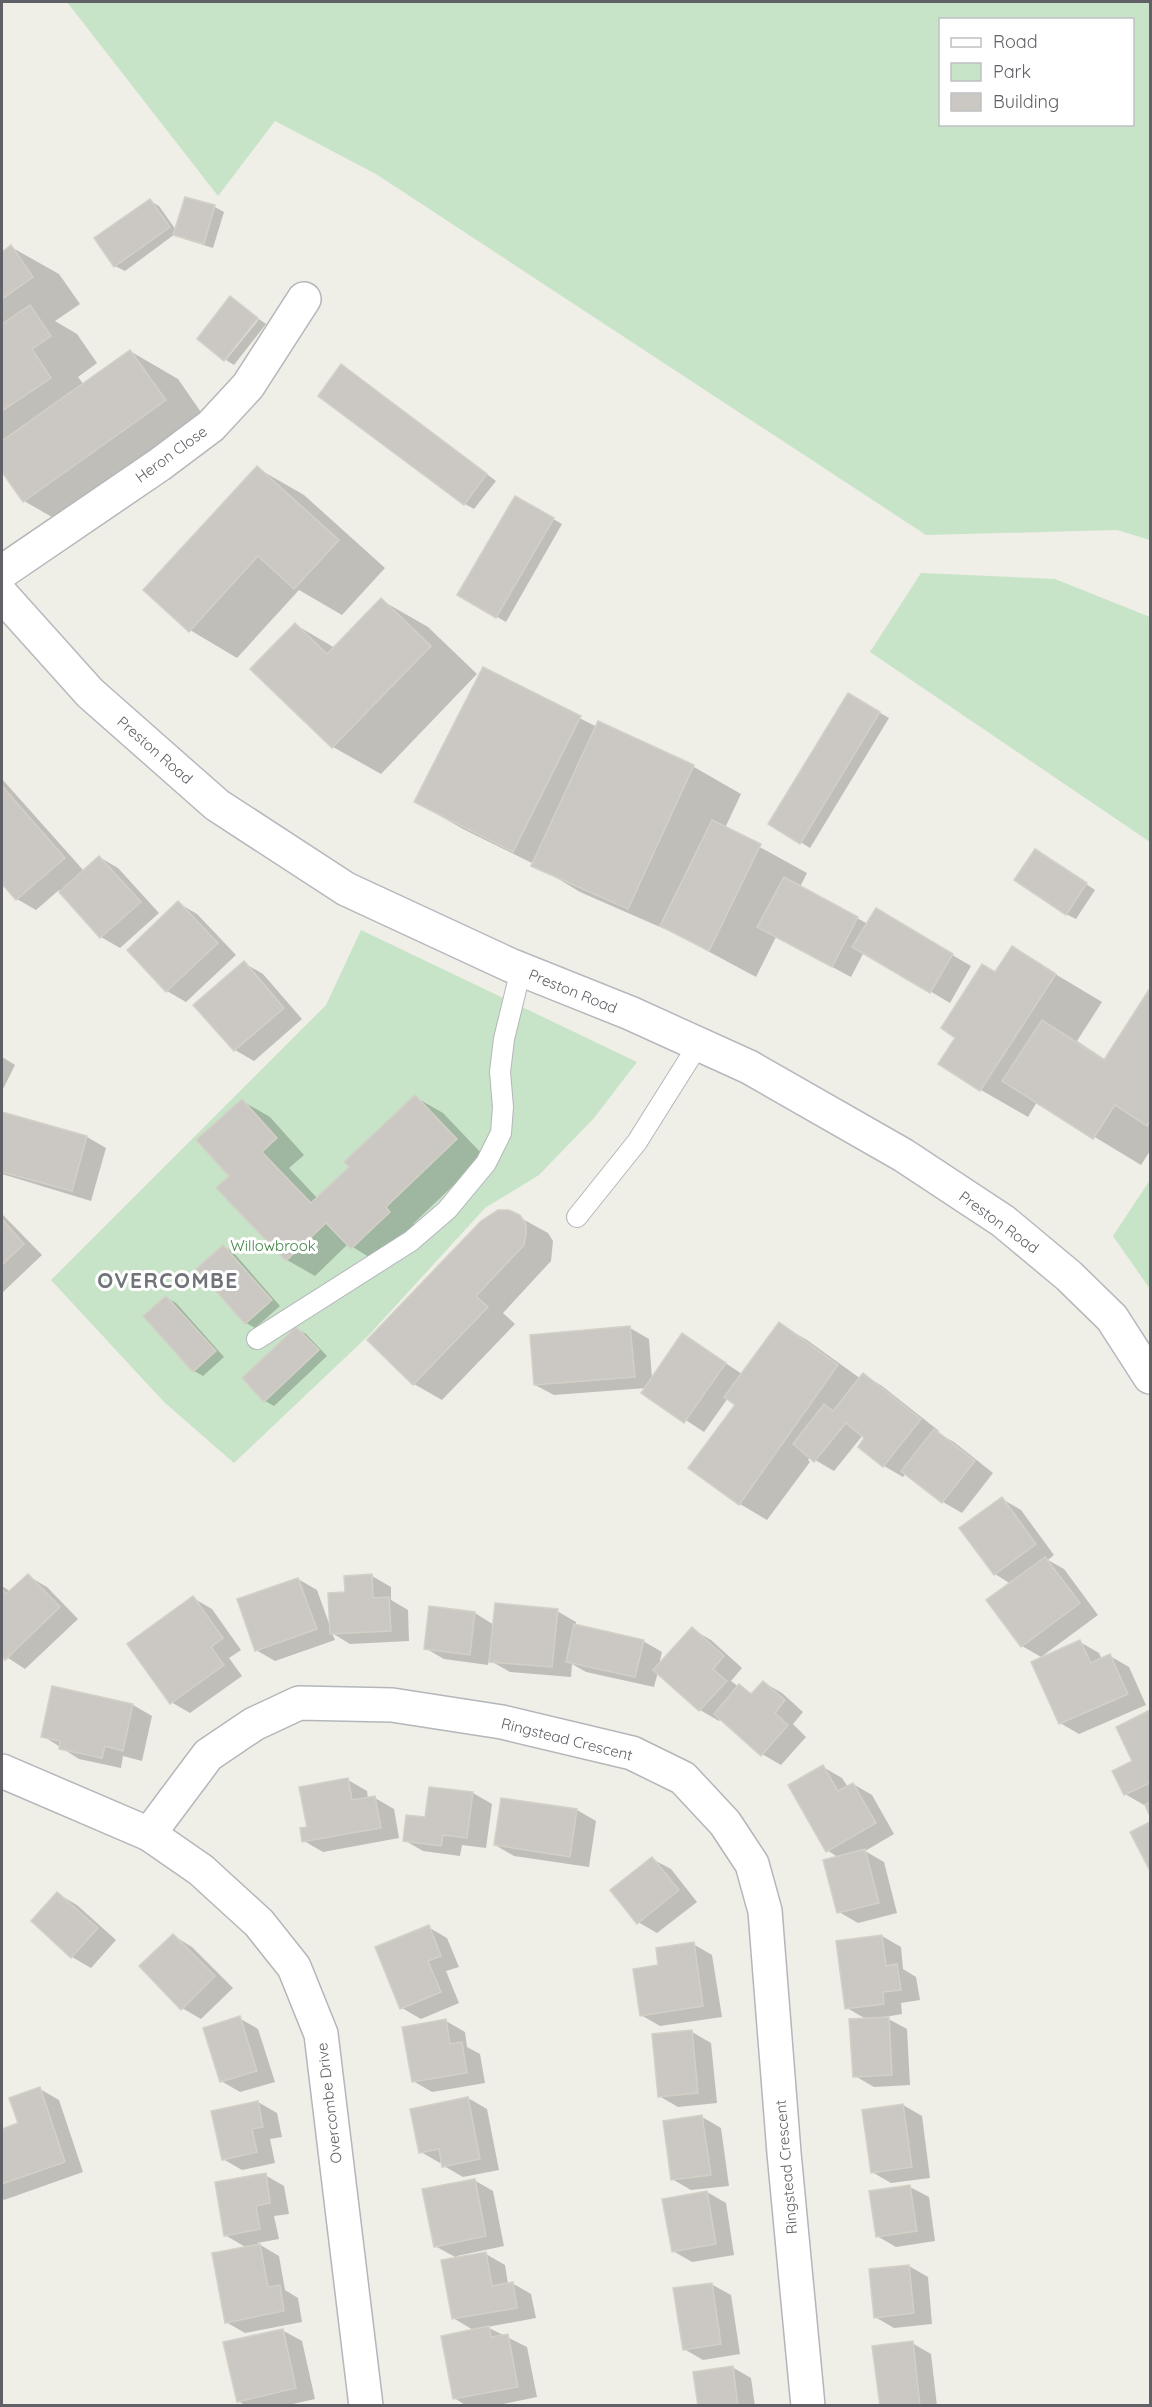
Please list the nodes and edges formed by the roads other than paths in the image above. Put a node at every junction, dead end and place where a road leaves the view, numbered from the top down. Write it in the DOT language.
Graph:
graph roads {
  1 [pos="304,299"];
  2 [pos="2,572"];
  3 [pos="2,595"];
  4 [pos="521,969"];
  5 [pos="698,1046"];
  6 [pos="578,1217"];
  7 [pos="257,1339"];
  8 [pos="1150,1377"];
  9 [pos="2,1770"];
  10 [pos="149,1834"];
  11 [pos="366,2406"];
  12 [pos="808,2406"];
  1 -- 2 [label="street, Heron Close"];
  3 -- 4 [label="street, Preston Road"];
  4 -- 5 [label="street, Preston Road"];
  4 -- 7 [label="lane"];
  5 -- 6 [label="lane"];
  5 -- 8 [label="street, Preston Road"];
  9 -- 10 [label="street"];
  10 -- 11 [label="street, Overcombe Drive"];
  10 -- 12 [label="street, Ringstead Crescent"];
}
